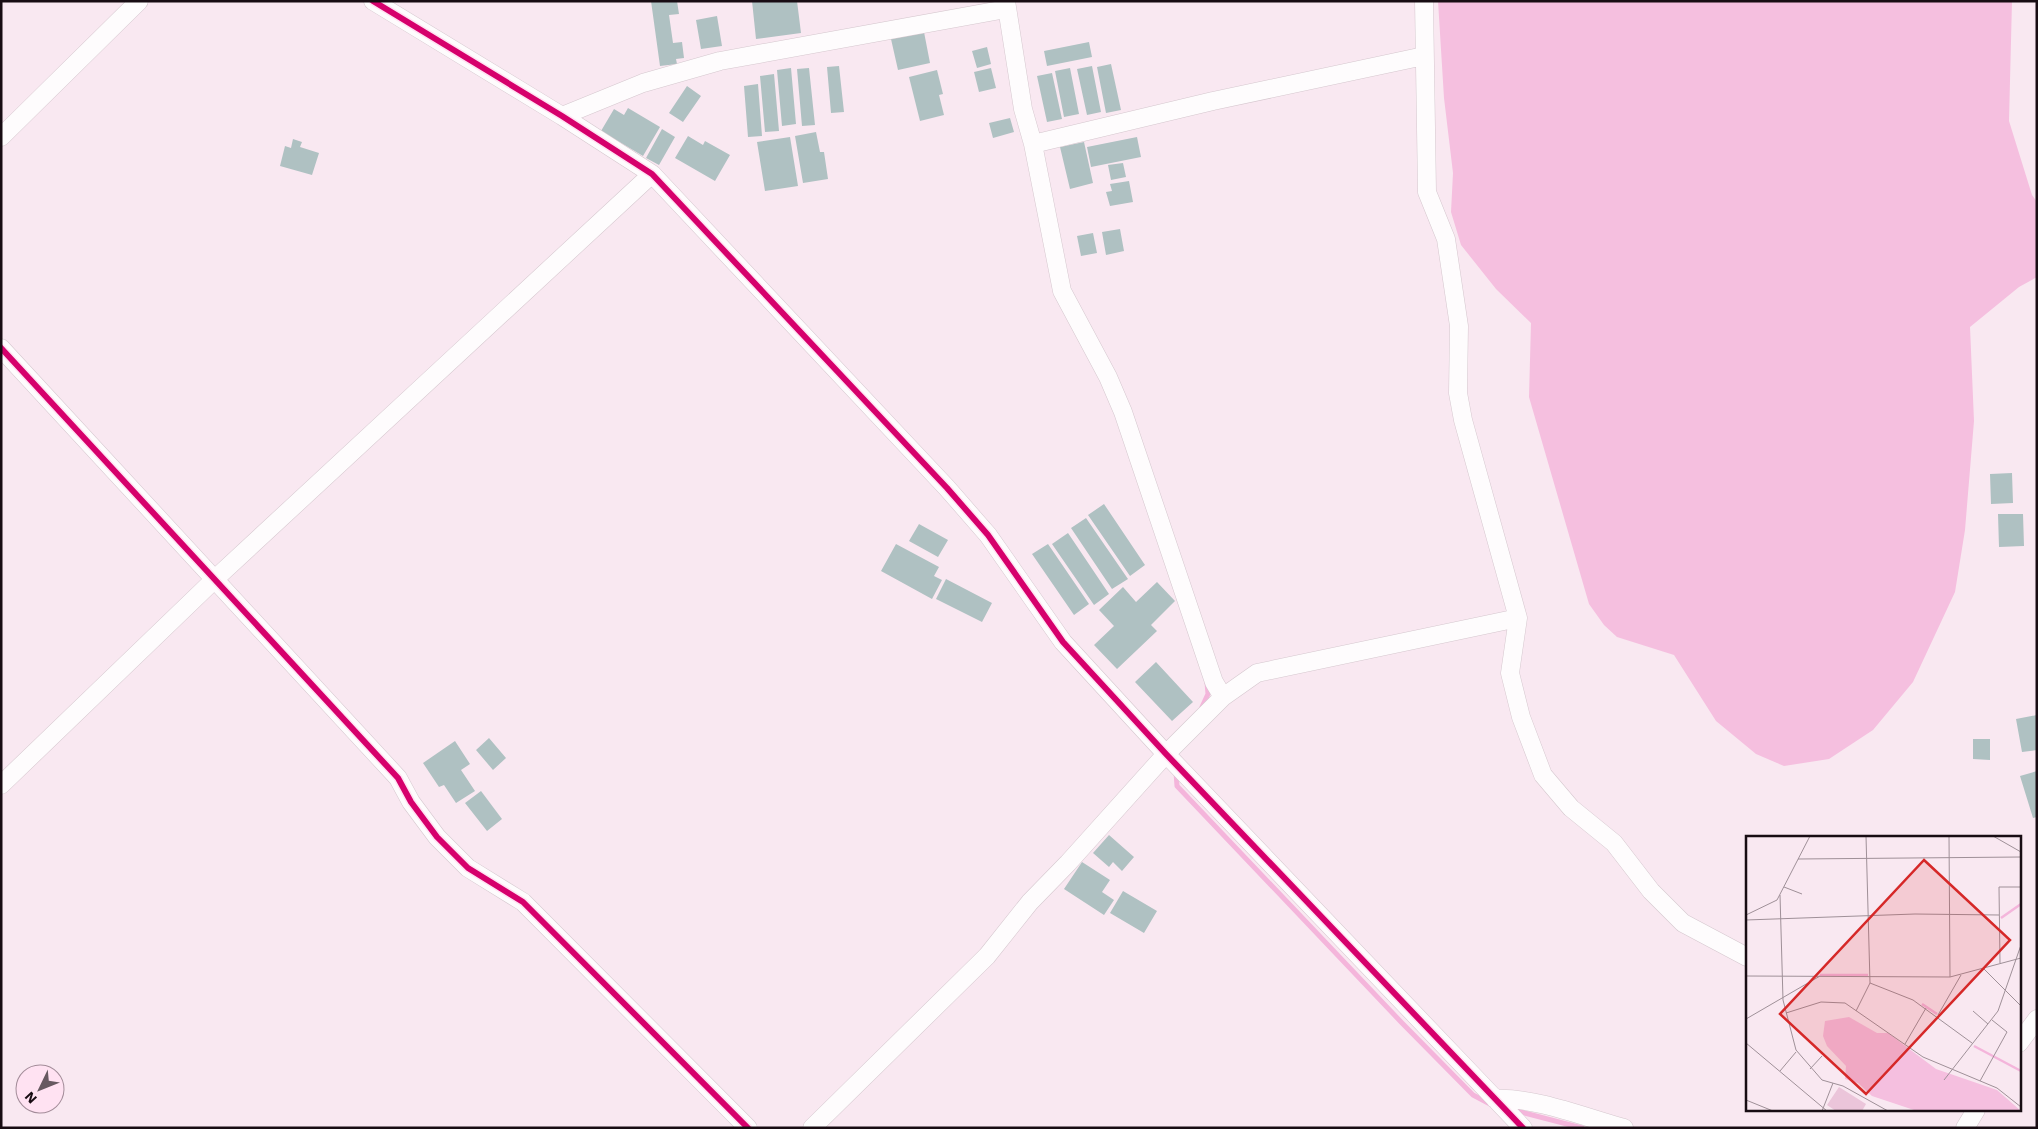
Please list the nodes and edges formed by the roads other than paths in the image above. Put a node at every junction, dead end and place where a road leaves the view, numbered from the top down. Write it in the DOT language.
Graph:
graph roads {
  1 [pos="139,1"];
  2 [pos="1424,1"];
  3 [pos="375,2"];
  4 [pos="1006,5"];
  5 [pos="1424,56"];
  6 [pos="562,116"];
  7 [pos="1,137"];
  8 [pos="1033,144"];
  9 [pos="652,174"];
  10 [pos="1,348"];
  11 [pos="216,578"];
  12 [pos="1518,618"];
  13 [pos="1223,697"];
  14 [pos="1166,754"];
  15 [pos="1,785"];
  16 [pos="1746,956"];
  17 [pos="2037,1019"];
  18 [pos="2020,1042"];
  19 [pos="1495,1099"];
  20 [pos="1975,1112"];
  21 [pos="748,1128"];
  22 [pos="812,1128"];
  23 [pos="1523,1128"];
  24 [pos="1624,1128"];
  25 [pos="1965,1128"];
  1 -- 7 [label="street"];
  2 -- 5 [label="street"];
  3 -- 6 [label="street"];
  4 -- 6 [label="street"];
  4 -- 8 [label="street"];
  5 -- 8 [label="street"];
  5 -- 12 [label="street"];
  6 -- 9 [label="street"];
  8 -- 13 [label="street"];
  9 -- 11 [label="street"];
  9 -- 14 [label="street"];
  10 -- 11 [label="street"];
  11 -- 15 [label="street"];
  11 -- 21 [label="street"];
  12 -- 13 [label="street"];
  12 -- 16 [label="street"];
  13 -- 14 [label="street"];
  14 -- 19 [label="street"];
  14 -- 22 [label="street"];
  17 -- 18 [label="street"];
  19 -- 23 [label="street"];
  19 -- 24 [label="street"];
  20 -- 25 [label="street"];
}
